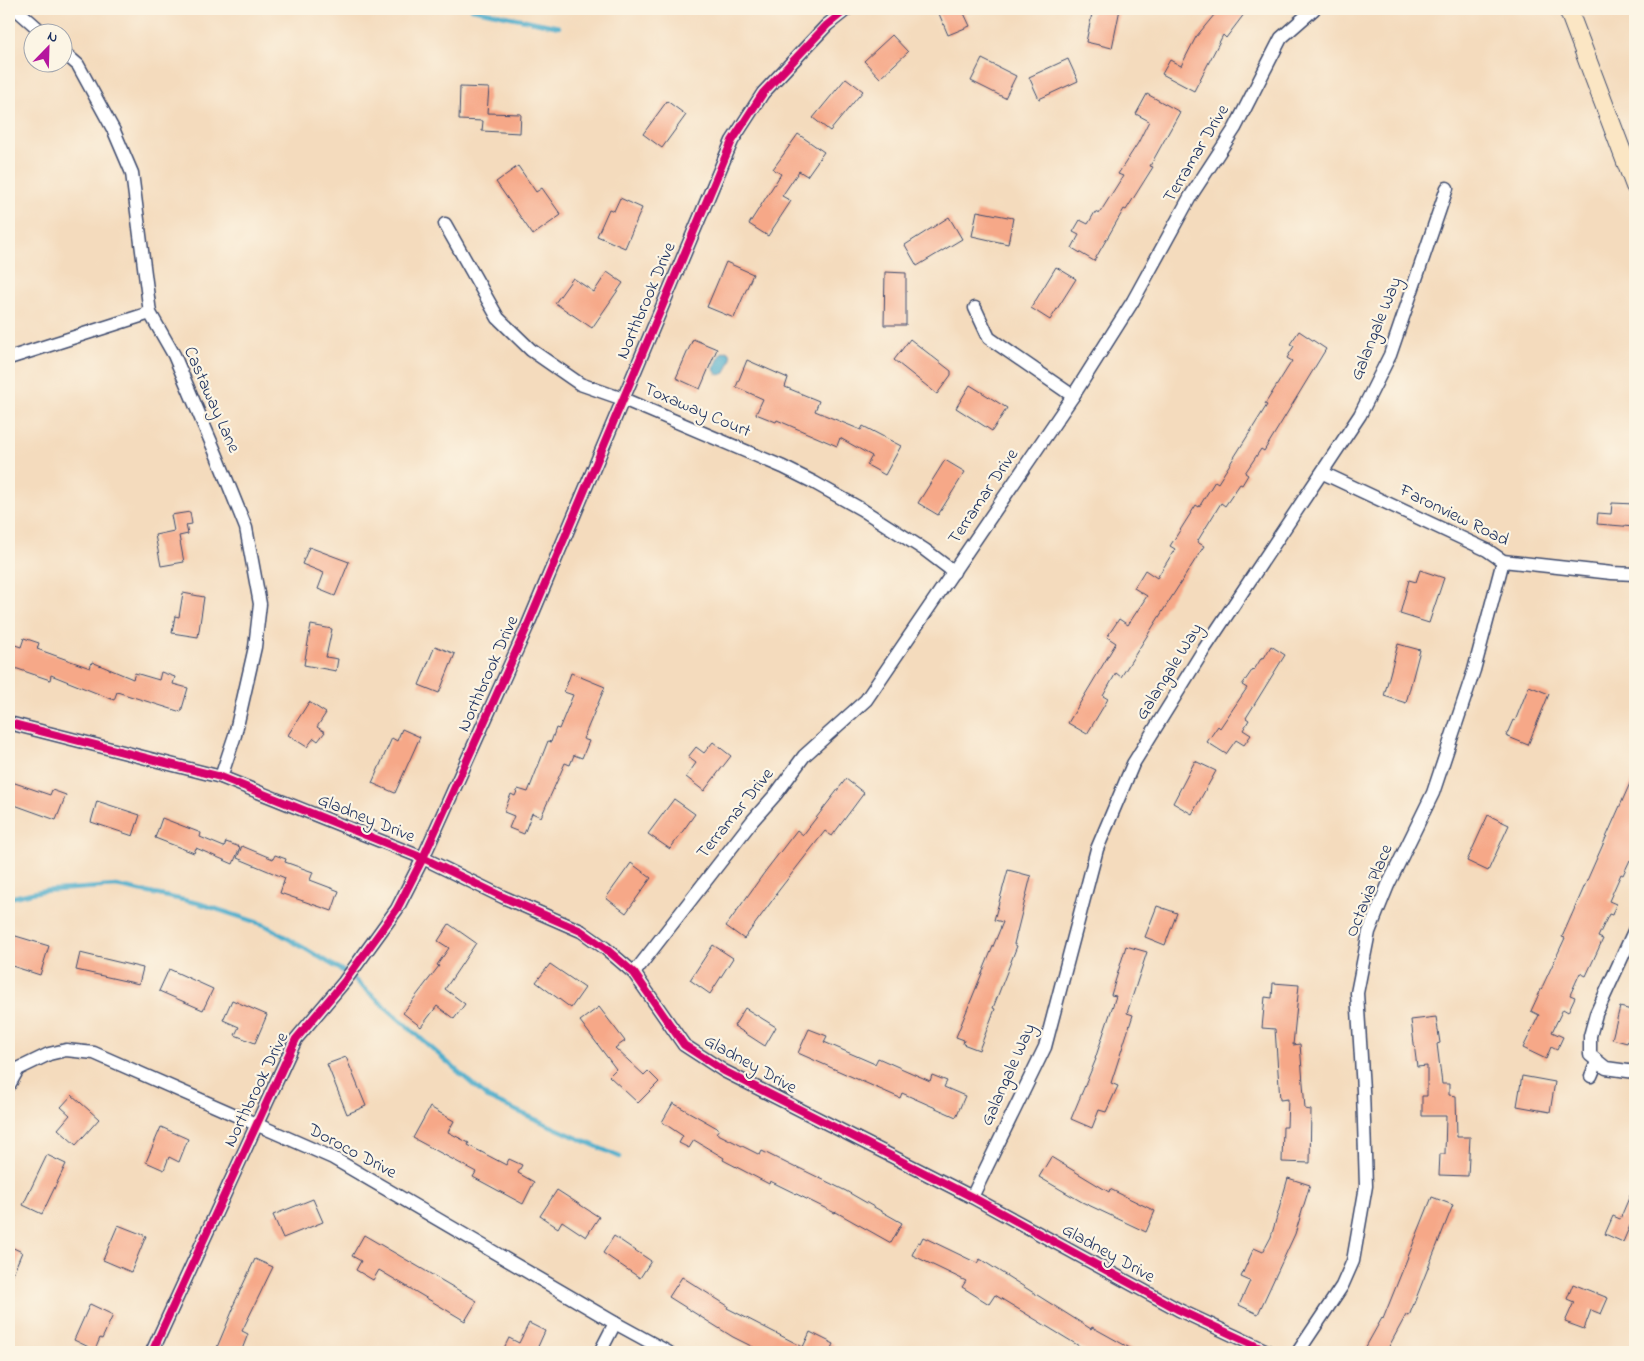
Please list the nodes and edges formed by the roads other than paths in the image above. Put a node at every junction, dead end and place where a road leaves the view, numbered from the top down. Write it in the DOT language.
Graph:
graph roads {
  1 [pos="16,9"];
  2 [pos="847,9"];
  3 [pos="1314,9"];
  4 [pos="1568,9"];
  5 [pos="31,22"];
  6 [pos="72,60"];
  7 [pos="1635,186"];
  8 [pos="1447,188"];
  9 [pos="445,224"];
  10 [pos="975,308"];
  11 [pos="150,313"];
  12 [pos="9,358"];
  13 [pos="1073,396"];
  14 [pos="623,398"];
  15 [pos="1323,473"];
  16 [pos="1503,561"];
  17 [pos="954,572"];
  18 [pos="1635,574"];
  19 [pos="9,724"];
  20 [pos="220,777"];
  21 [pos="423,858"];
  22 [pos="1635,929"];
  23 [pos="634,972"];
  24 [pos="1598,1062"];
  25 [pos="1635,1072"];
  26 [pos="1591,1076"];
  27 [pos="9,1085"];
  28 [pos="256,1124"];
  29 [pos="972,1198"];
  30 [pos="616,1323"];
  31 [pos="152,1352"];
  32 [pos="600,1352"];
  33 [pos="668,1352"];
  34 [pos="1269,1352"];
  35 [pos="1298,1352"];
  1 -- 5 [label="street"];
  2 -- 14 [label="street, Northbrook Drive"];
  3 -- 13 [label="street, Terramar Drive"];
  4 -- 7 [label="main road"];
  6 -- 11 [label="street, Castaway Lane"];
  8 -- 15 [label="street, Galangale Way"];
  9 -- 14 [label="street, Toxaway Court"];
  10 -- 13 [label="street"];
  11 -- 12 [label="street"];
  11 -- 20 [label="street, Castaway Lane"];
  13 -- 17 [label="street, Terramar Drive"];
  14 -- 17 [label="street, Toxaway Court"];
  14 -- 21 [label="street, Northbrook Drive"];
  15 -- 16 [label="street, Faronview Road"];
  15 -- 29 [label="street, Galangale Way"];
  16 -- 18 [label="street, Faronview Road"];
  16 -- 35 [label="street, Octavia Place"];
  17 -- 23 [label="street, Terramar Drive"];
  19 -- 20 [label="street, Gladney Drive"];
  20 -- 21 [label="street, Gladney Drive"];
  21 -- 23 [label="street, Gladney Drive"];
  21 -- 28 [label="street, Northbrook Drive"];
  22 -- 24 [label="street"];
  23 -- 29 [label="street, Gladney Drive"];
  24 -- 25 [label="street"];
  24 -- 26 [label="street"];
  27 -- 28 [label="street, Doroco Drive"];
  28 -- 30 [label="street, Doroco Drive"];
  28 -- 31 [label="street, Northbrook Drive"];
  29 -- 34 [label="street, Gladney Drive"];
  30 -- 32 [label="street"];
  30 -- 33 [label="street, Doroco Drive"];
}
